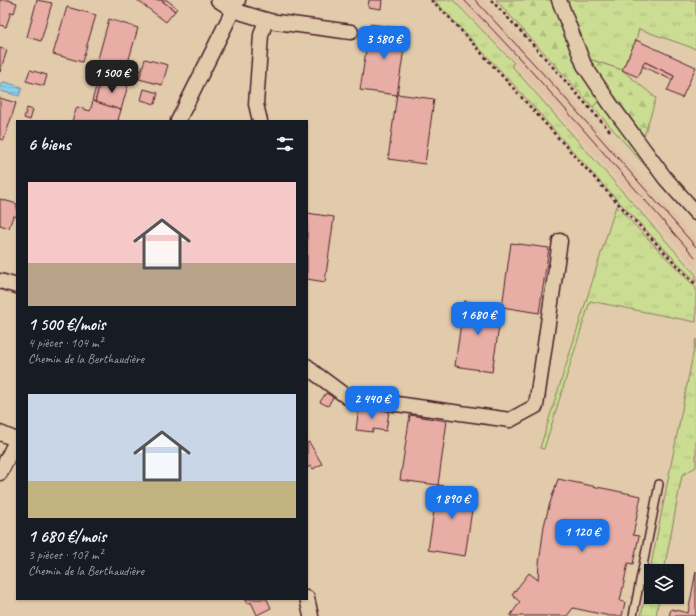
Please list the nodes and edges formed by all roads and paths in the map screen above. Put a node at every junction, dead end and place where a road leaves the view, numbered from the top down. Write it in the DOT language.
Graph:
graph roads {
  1 [pos="218,0"];
  2 [pos="431,0"];
  3 [pos="491,0"];
  4 [pos="559,0"];
  5 [pos="235,5"];
  6 [pos="266,20"];
  7 [pos="351,32"];
  8 [pos="178,120"];
  9 [pos="260,120"];
  10 [pos="615,137"];
  11 [pos="696,213"];
  12 [pos="560,241"];
  13 [pos="0,281"];
  14 [pos="696,285"];
  15 [pos="16,286"];
  16 [pos="308,367"];
  17 [pos="0,433"];
  18 [pos="16,440"];
  19 [pos="16,442"];
  20 [pos="1,470"];
  21 [pos="659,484"];
  22 [pos="307,600"];
  23 [pos="311,616"];
  24 [pos="634,616"];
  1 -- 5 [label="street"];
  2 -- 14 [label="path"];
  3 -- 10 [label="path"];
  4 -- 11 [label="street"];
  5 -- 6 [label="street"];
  5 -- 8 [label="street"];
  6 -- 7 [label="street"];
  6 -- 9 [label="street"];
  12 -- 16 [label="street"];
  13 -- 15 [label="street"];
  17 -- 18 [label="street"];
  19 -- 20 [label="street"];
  21 -- 24 [label="lane"];
  22 -- 23 [label="street"];
}
